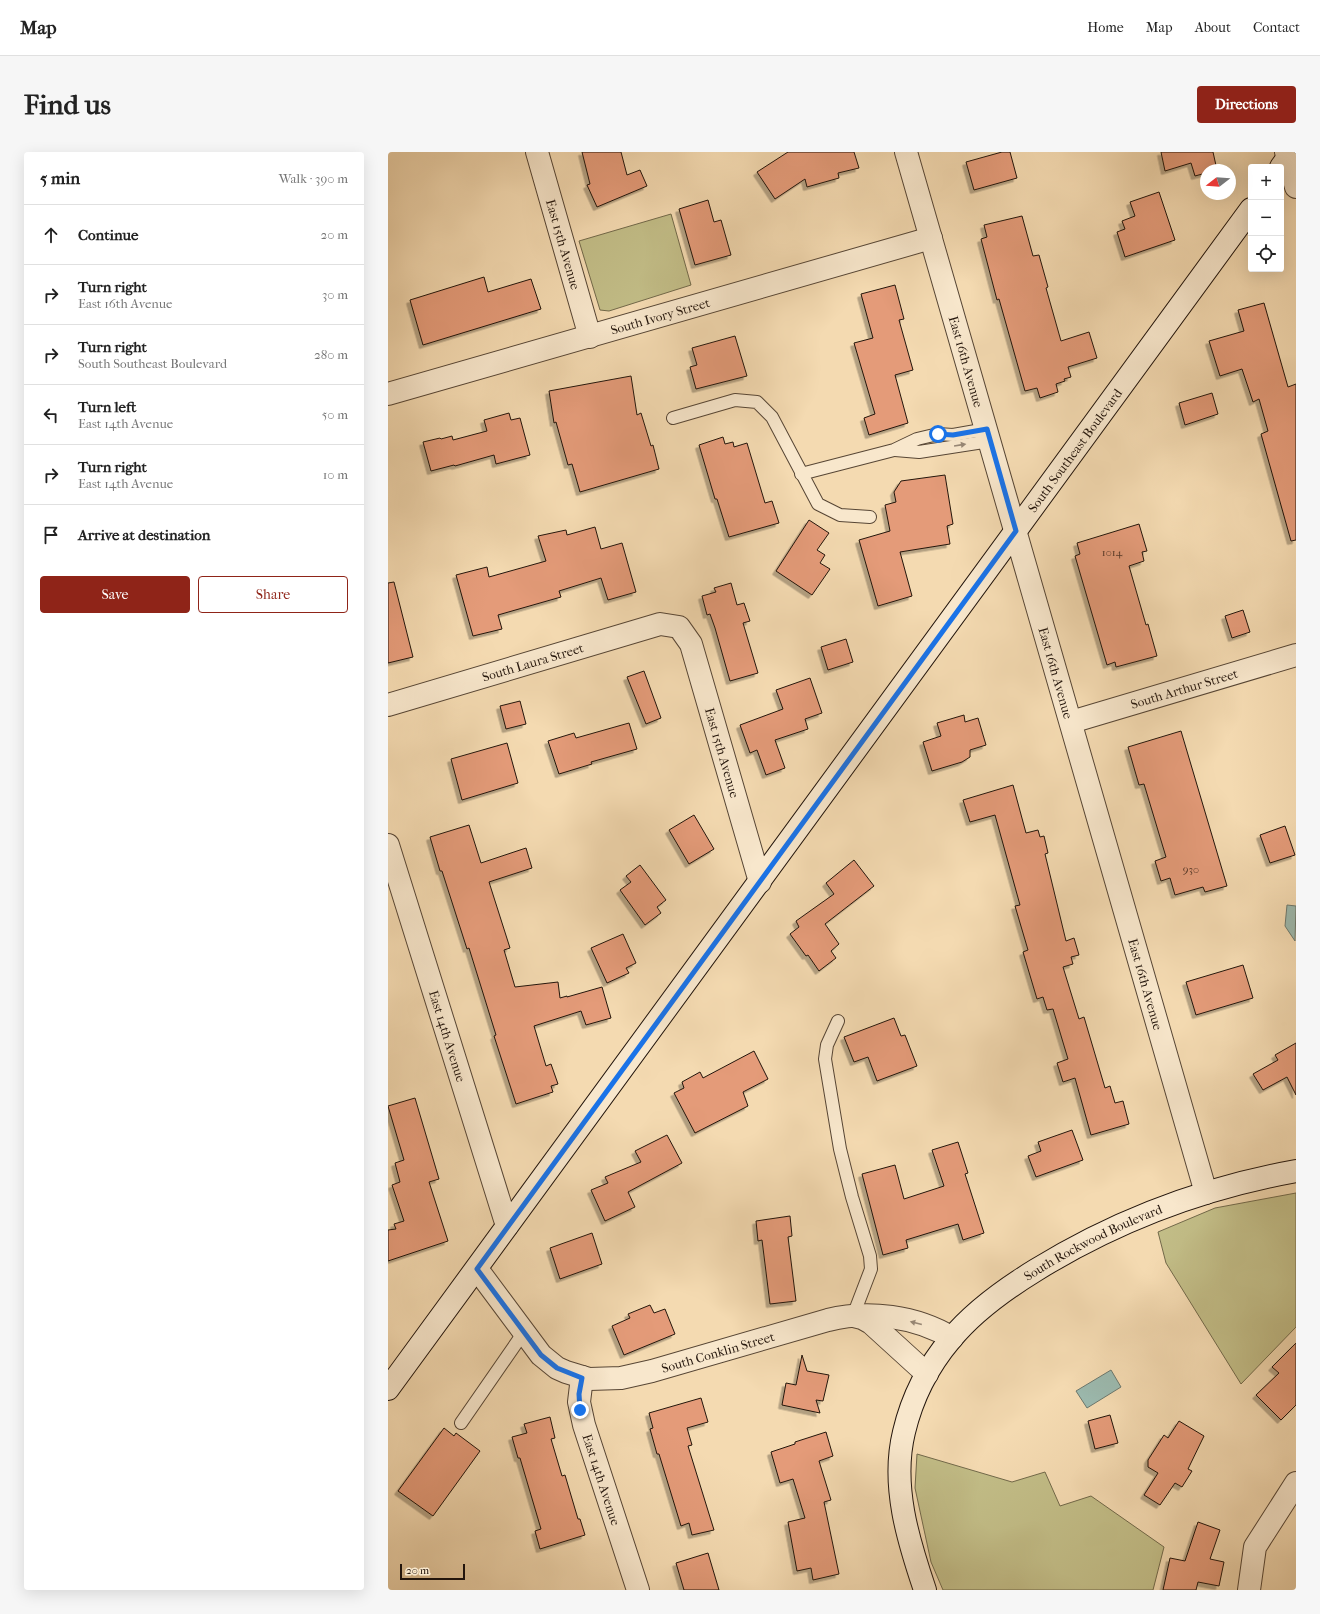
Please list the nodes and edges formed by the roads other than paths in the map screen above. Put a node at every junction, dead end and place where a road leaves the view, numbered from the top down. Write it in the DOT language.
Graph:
graph roads {
  1 [pos="537,152"];
  2 [pos="906,152"];
  3 [pos="1287,157"];
  4 [pos="1296,187"];
  5 [pos="1248,213"];
  6 [pos="931,238"];
  7 [pos="590,337"];
  8 [pos="388,394"];
  9 [pos="673,418"];
  10 [pos="988,435"];
  11 [pos="802,474"];
  12 [pos="870,517"];
  13 [pos="1016,531"];
  14 [pos="679,627"];
  15 [pos="1296,655"];
  16 [pos="388,705"];
  17 [pos="1072,722"];
  18 [pos="388,845"];
  19 [pos="760,882"];
  20 [pos="838,1021"];
  21 [pos="1296,1171"];
  22 [pos="1206,1193"];
  23 [pos="507,1226"];
  24 [pos="477,1269"];
  25 [pos="853,1316"];
  26 [pos="524,1332"];
  27 [pos="952,1338"];
  28 [pos="927,1374"];
  29 [pos="582,1378"];
  30 [pos="388,1389"];
  31 [pos="461,1423"];
  32 [pos="1296,1483"];
  33 [pos="638,1590"];
  34 [pos="925,1590"];
  35 [pos="1249,1590"];
  1 -- 7 [label="street, East 15th Avenue"];
  2 -- 6 [label="street, East 16th Avenue"];
  3 -- 4 [label="street"];
  5 -- 13 [label="street, South Southeast Boulevard"];
  6 -- 7 [label="street, South Ivory Street"];
  6 -- 10 [label="street, East 16th Avenue"];
  7 -- 8 [label="street, South Ivory Street"];
  9 -- 11 [label="lane"];
  10 -- 11 [label="lane"];
  10 -- 13 [label="street, East 16th Avenue"];
  11 -- 12 [label="lane"];
  13 -- 17 [label="street, East 16th Avenue"];
  13 -- 19 [label="street, South Southeast Boulevard"];
  14 -- 16 [label="street, South Laura Street"];
  14 -- 19 [label="street, East 15th Avenue"];
  15 -- 17 [label="street, South Arthur Street"];
  17 -- 22 [label="street, East 16th Avenue"];
  18 -- 23 [label="street, East 14th Avenue"];
  19 -- 23 [label="street, South Southeast Boulevard"];
  20 -- 25 [label="lane"];
  21 -- 22 [label="street, South Rockwood Boulevard"];
  22 -- 27 [label="street, South Rockwood Boulevard"];
  23 -- 24 [label="street, South Southeast Boulevard"];
  24 -- 26 [label="street"];
  24 -- 30 [label="street, South Southeast Boulevard"];
  27 -- 25 [label="street, South Conklin Street, one-way"];
  25 -- 28 [label="street"];
  25 -- 29 [label="street, South Conklin Street"];
  26 -- 29 [label="street"];
  26 -- 31 [label="lane"];
  27 -- 28 [label="street, South Rockwood Boulevard"];
  28 -- 34 [label="street, South Rockwood Boulevard"];
  29 -- 33 [label="street, East 14th Avenue"];
  32 -- 35 [label="street"];
}
